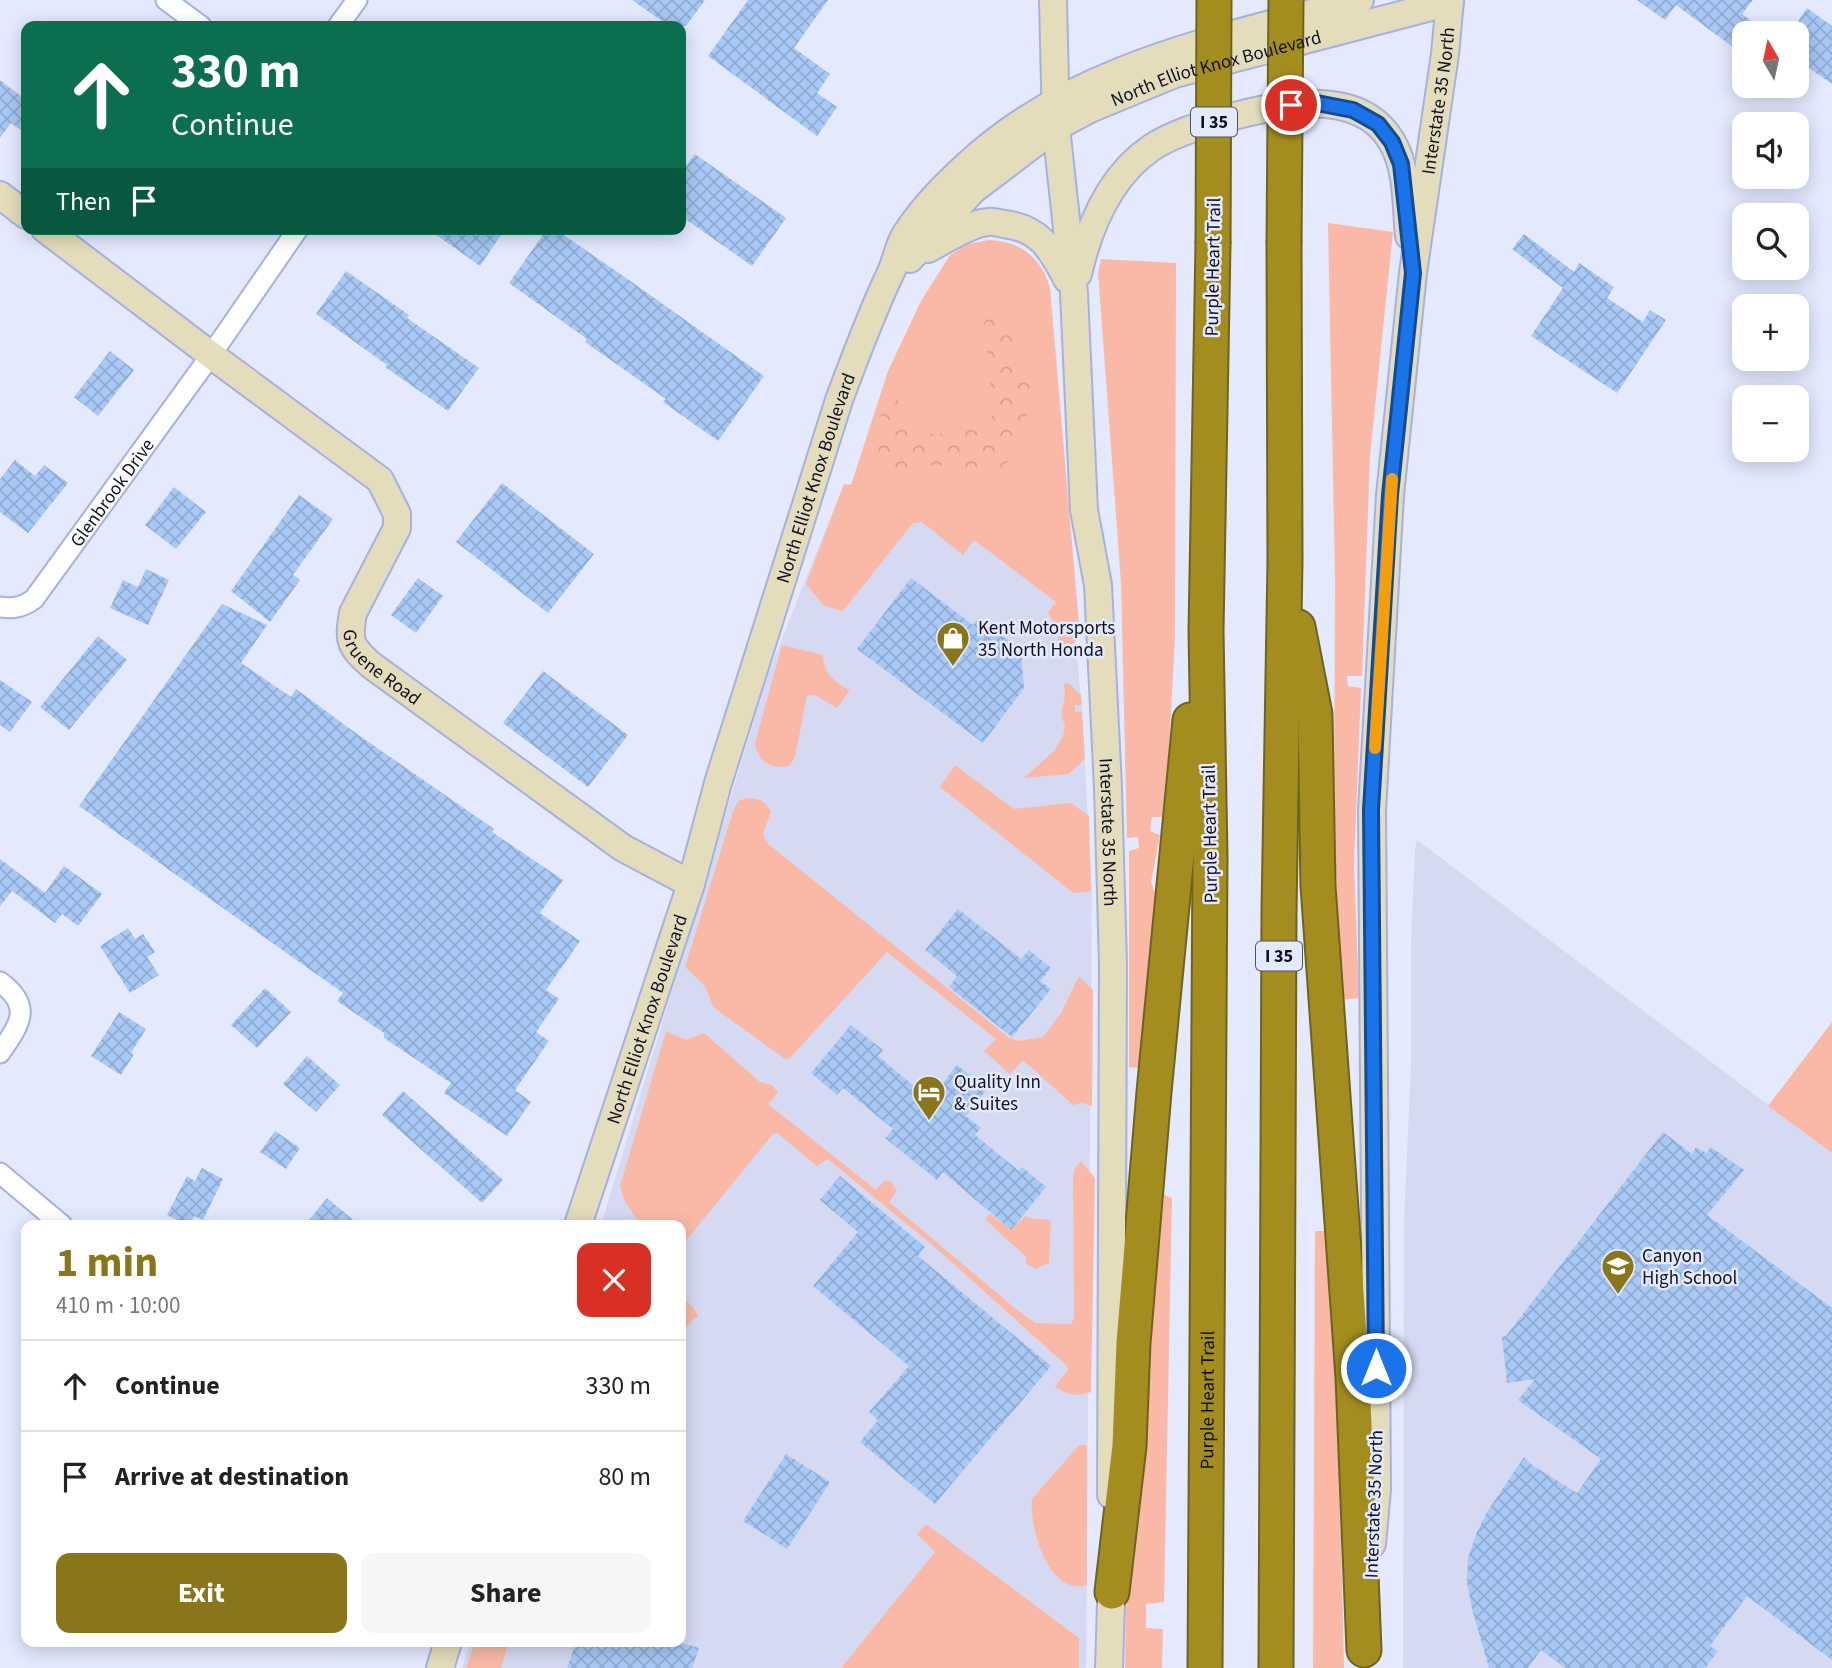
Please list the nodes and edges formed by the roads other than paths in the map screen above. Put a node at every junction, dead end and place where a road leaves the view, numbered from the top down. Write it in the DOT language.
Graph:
graph roads {
  1 [pos="166,0"];
  2 [pos="356,0"];
  3 [pos="1053,0"];
  4 [pos="1214,0"];
  5 [pos="1286,0"];
  6 [pos="1360,0"];
  7 [pos="1450,1"];
  8 [pos="194,21"];
  9 [pos="341,21"];
  10 [pos="1055,100"];
  11 [pos="1056,127"];
  12 [pos="0,195"];
  13 [pos="21,211"];
  14 [pos="53,235"];
  15 [pos="294,235"];
  16 [pos="901,264"];
  17 [pos="1413,273"];
  18 [pos="1074,293"];
  19 [pos="211,355"];
  20 [pos="1285,561"];
  21 [pos="0,607"];
  22 [pos="1206,631"];
  23 [pos="691,884"];
  24 [pos="0,982"];
  25 [pos="0,1053"];
  26 [pos="0,1174"];
  27 [pos="56,1220"];
  28 [pos="580,1220"];
  29 [pos="1112,1592"];
  30 [pos="446,1647"];
  31 [pos="1364,1659"];
  32 [pos="440,1668"];
  33 [pos="1109,1668"];
  34 [pos="1205,1668"];
  35 [pos="1276,1668"];
  1 -- 8 [label="street"];
  2 -- 9 [label="street"];
  3 -- 10 [label="main road, Interstate 35 North"];
  4 -- 22 [label="highway, Purple Heart Trail / I 35, bridge"];
  5 -- 20 [label="highway, I 35, bridge"];
  6 -- 10 [label="main road, North Elliot Knox Boulevard"];
  7 -- 11 [label="main road, North Elliot Knox Boulevard"];
  7 -- 17 [label="main road, Interstate 35 North"];
  10 -- 11 [label="main road, Interstate 35 North"];
  10 -- 16 [label="main road, North Elliot Knox Boulevard"];
  11 -- 16 [label="main road, North Elliot Knox Boulevard"];
  11 -- 18 [label="main road, Interstate 35 North"];
  12 -- 13 [label="main road"];
  14 -- 19 [label="main road, Gruene Road"];
  15 -- 19 [label="street, Glenbrook Drive"];
  16 -- 18 [label="main road"];
  16 -- 23 [label="main road, North Elliot Knox Boulevard"];
  17 -- 18 [label="main road"];
  17 -- 31 [label="main road, Interstate 35 North"];
  18 -- 29 [label="main road, Interstate 35 North"];
  19 -- 21 [label="street, Glenbrook Drive"];
  19 -- 23 [label="main road, Gruene Road"];
  20 -- 31 [label="highway"];
  20 -- 35 [label="highway, I 35"];
  22 -- 29 [label="highway"];
  22 -- 34 [label="highway, Purple Heart Trail / I 35"];
  23 -- 28 [label="main road, North Elliot Knox Boulevard"];
  24 -- 25 [label="street"];
  26 -- 27 [label="street"];
  29 -- 33 [label="main road, Interstate 35 North"];
  30 -- 32 [label="main road"];
}
